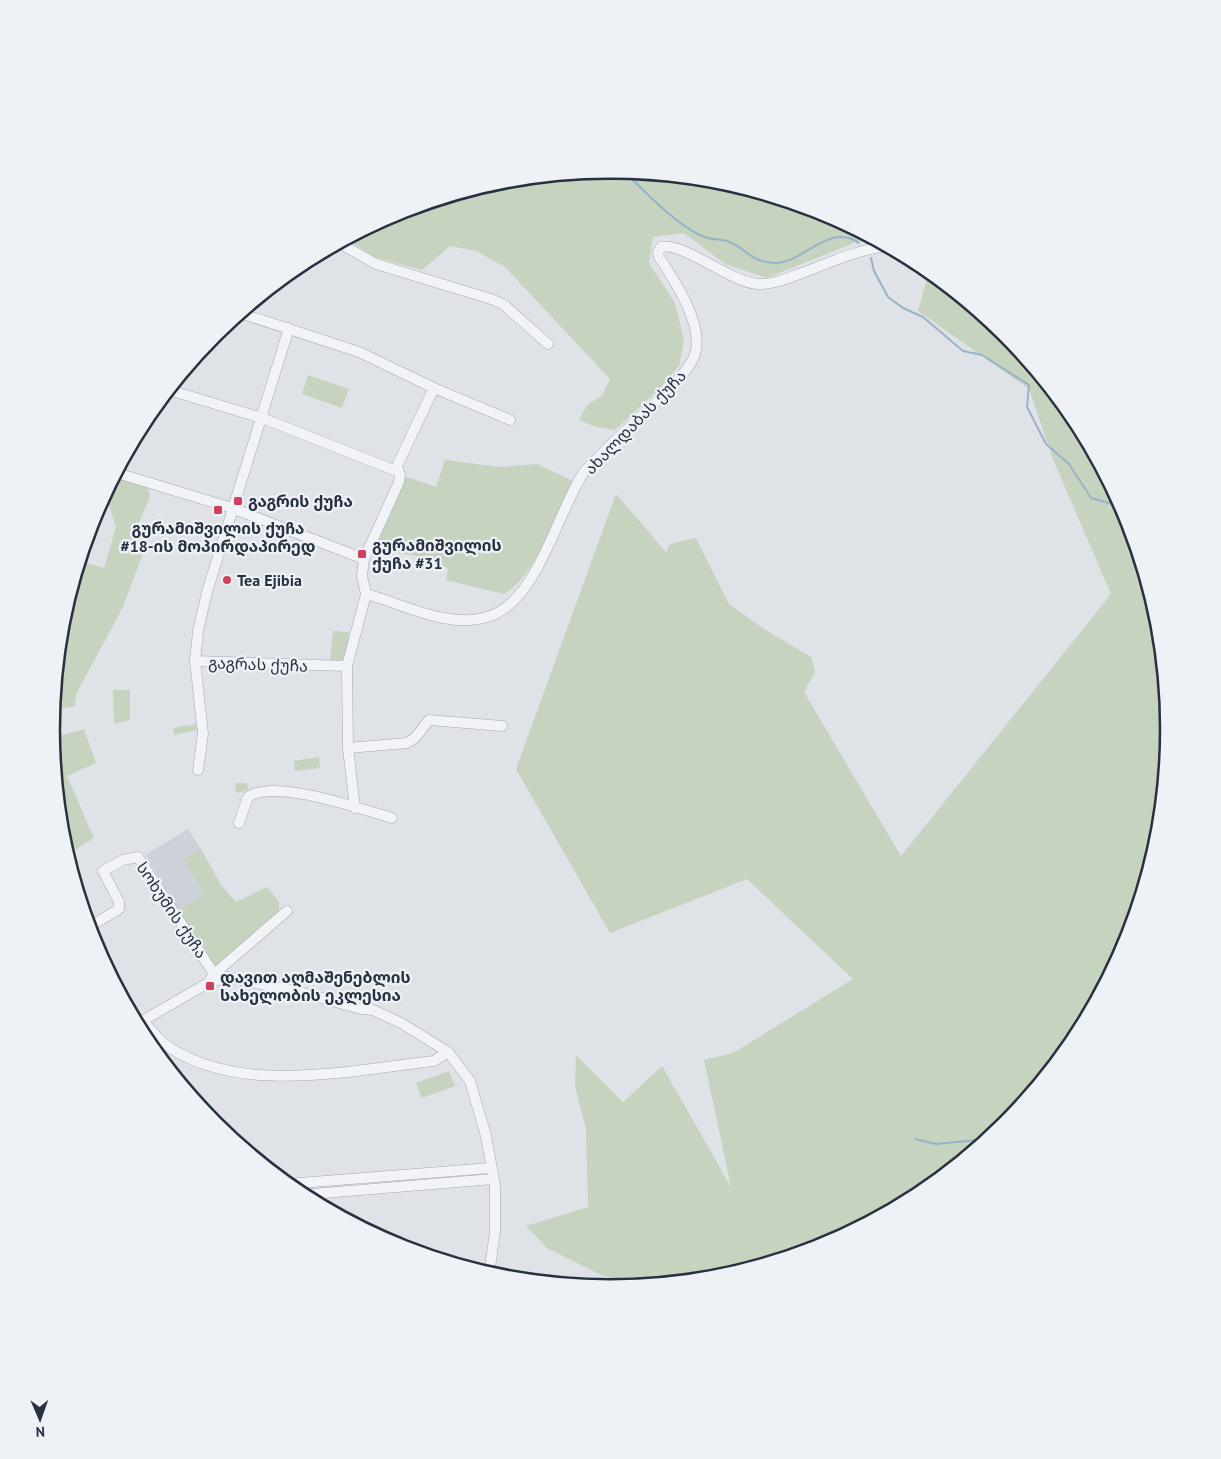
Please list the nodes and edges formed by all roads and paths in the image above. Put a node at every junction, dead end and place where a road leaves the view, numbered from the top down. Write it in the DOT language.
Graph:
graph roads {
  1 [pos="345,247"];
  2 [pos="876,248"];
  3 [pos="248,316"];
  4 [pos="289,328"];
  5 [pos="548,344"];
  6 [pos="434,388"];
  7 [pos="176,392"];
  8 [pos="262,418"];
  9 [pos="510,420"];
  10 [pos="399,472"];
  11 [pos="123,474"];
  12 [pos="232,508"];
  13 [pos="364,558"];
  14 [pos="366,594"];
  15 [pos="196,662"];
  16 [pos="347,666"];
  17 [pos="502,726"];
  18 [pos="348,748"];
  19 [pos="198,770"];
  20 [pos="355,808"];
  21 [pos="392,818"];
  22 [pos="239,823"];
  23 [pos="287,911"];
  24 [pos="96,923"];
  25 [pos="214,974"];
  26 [pos="208,983"];
  27 [pos="144,1021"];
  28 [pos="151,1032"];
  29 [pos="448,1052"];
  30 [pos="492,1174"];
  31 [pos="396,1176"];
  32 [pos="299,1183"];
  33 [pos="397,1187"];
  34 [pos="316,1194"];
  35 [pos="490,1266"];
  1 -- 5 [label="street"];
  2 -- 14 [label="street, ახალდაბას ქუჩა"];
  3 -- 4 [label="street"];
  4 -- 6 [label="street"];
  4 -- 8 [label="street, გაგრას ქუჩა"];
  6 -- 9 [label="street"];
  6 -- 10 [label="street"];
  7 -- 8 [label="street"];
  8 -- 10 [label="street"];
  8 -- 12 [label="street, გაგრას ქუჩა"];
  10 -- 13 [label="street"];
  11 -- 12 [label="street"];
  12 -- 13 [label="street"];
  12 -- 15 [label="street, გაგრას ქუჩა"];
  13 -- 14 [label="street"];
  14 -- 16 [label="street"];
  15 -- 16 [label="street, გაგრას ქუჩა"];
  15 -- 19 [label="street"];
  16 -- 18 [label="street"];
  17 -- 18 [label="street"];
  18 -- 20 [label="street"];
  20 -- 21 [label="street"];
  20 -- 22 [label="street"];
  23 -- 25 [label="street"];
  24 -- 25 [label="street, სოხუმის ქუჩა"];
  25 -- 26 [label="street, სოხუმის ქუჩა"];
  26 -- 27 [label="street"];
  26 -- 29 [label="street"];
  28 -- 29 [label="street"];
  29 -- 30 [label="street"];
  30 -- 31 [label="street"];
  30 -- 33 [label="street"];
  30 -- 35 [label="street"];
  31 -- 32 [label="street"];
  31 -- 33 [label="street"];
  33 -- 34 [label="street"];
}
